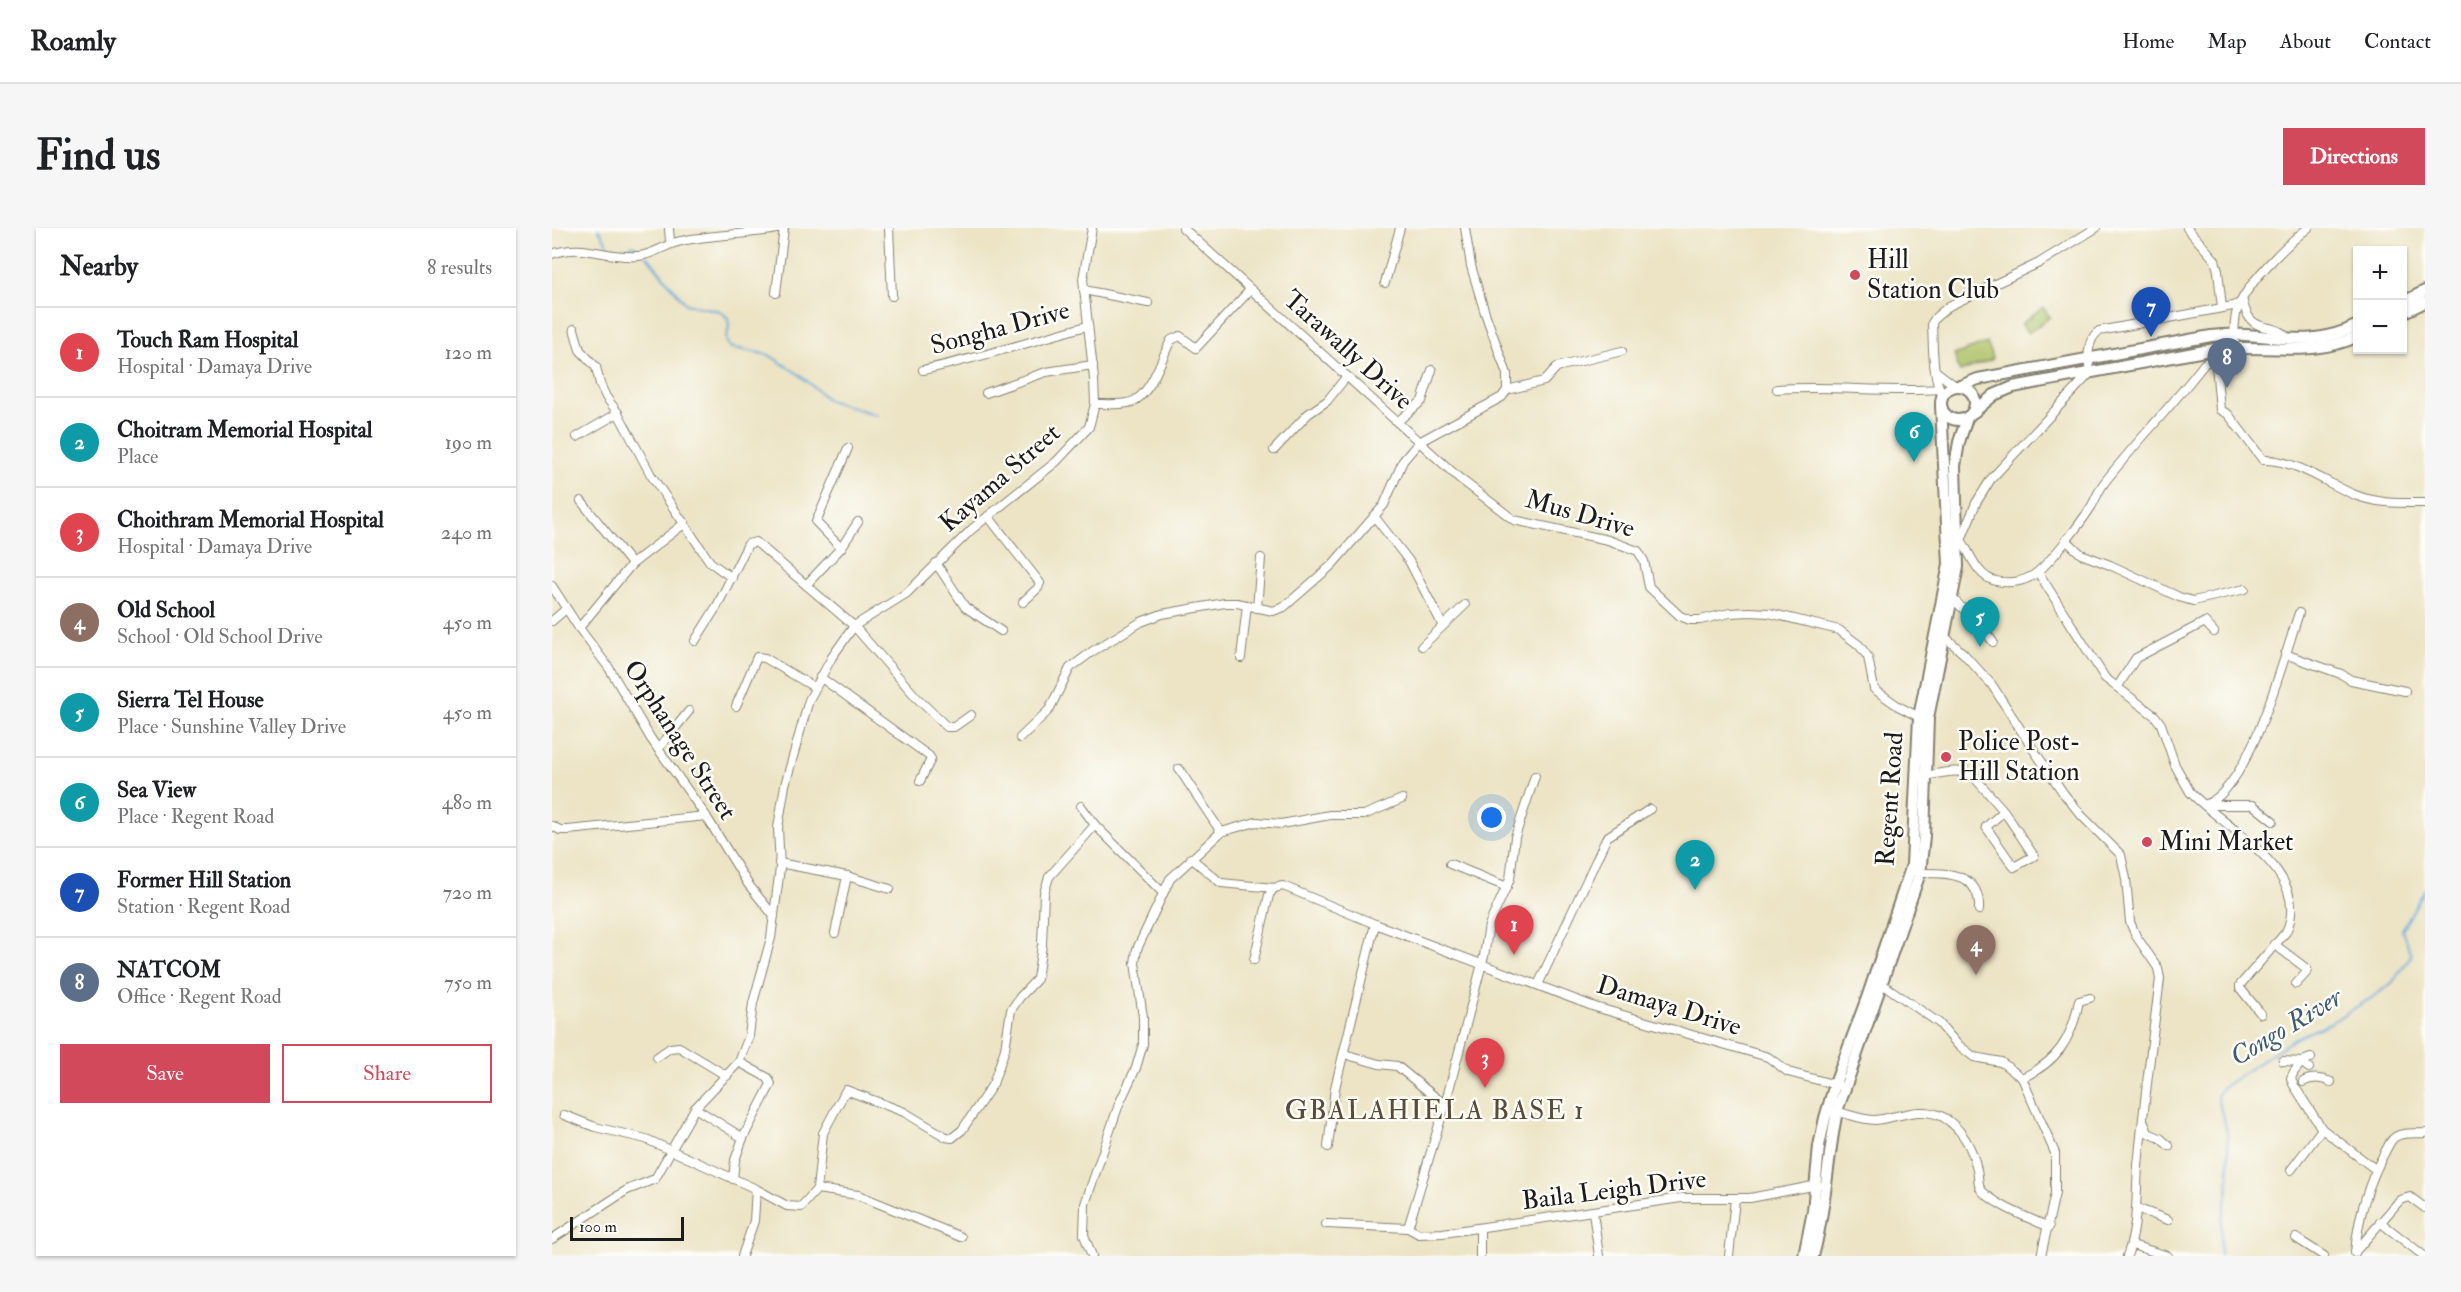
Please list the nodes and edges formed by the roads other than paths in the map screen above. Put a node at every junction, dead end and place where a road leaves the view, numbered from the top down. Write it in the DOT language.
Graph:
graph roads {
  1 [pos="669,228"];
  2 [pos="783,228"];
  3 [pos="889,228"];
  4 [pos="1092,228"];
  5 [pos="1183,228"];
  6 [pos="1400,228"];
  7 [pos="1465,228"];
  8 [pos="2096,228"];
  9 [pos="2187,228"];
  10 [pos="2308,228"];
  11 [pos="757,230"];
  12 [pos="670,243"];
  13 [pos="552,254"];
  14 [pos="1083,284"];
  15 [pos="1384,284"];
  16 [pos="1250,290"];
  17 [pos="2425,291"];
  18 [pos="776,293"];
  19 [pos="892,296"];
  20 [pos="2407,301"];
  21 [pos="2242,302"];
  22 [pos="2425,302"];
  23 [pos="1148,303"];
  24 [pos="2222,308"];
  25 [pos="2407,312"];
  26 [pos="1088,326"];
  27 [pos="2353,328"];
  28 [pos="574,329"];
  29 [pos="2234,334"];
  30 [pos="2353,338"];
  31 [pos="2288,339"];
  32 [pos="2235,347"];
  33 [pos="1622,351"];
  34 [pos="2215,353"];
  35 [pos="2088,359"];
  36 [pos="1093,365"];
  37 [pos="923,370"];
  38 [pos="1432,370"];
  39 [pos="1936,371"];
  40 [pos="2090,373"];
  41 [pos="1347,376"];
  42 [pos="1958,385"];
  43 [pos="1777,389"];
  44 [pos="1507,390"];
  45 [pos="986,393"];
  46 [pos="1941,396"];
  47 [pos="1095,404"];
  48 [pos="618,413"];
  49 [pos="1970,415"];
  50 [pos="1397,422"];
  51 [pos="577,437"];
  52 [pos="1419,442"];
  53 [pos="848,448"];
  54 [pos="1274,450"];
  55 [pos="580,501"];
  56 [pos="2425,503"];
  57 [pos="988,516"];
  58 [pos="1374,516"];
  59 [pos="858,522"];
  60 [pos="685,523"];
  61 [pos="1948,529"];
  62 [pos="1960,538"];
  63 [pos="2066,540"];
  64 [pos="841,548"];
  65 [pos="1261,558"];
  66 [pos="936,563"];
  67 [pos="632,564"];
  68 [pos="2038,572"];
  69 [pos="732,578"];
  70 [pos="806,585"];
  71 [pos="552,586"];
  72 [pos="2245,589"];
  73 [pos="1953,599"];
  74 [pos="1023,602"];
  75 [pos="1247,605"];
  76 [pos="1465,605"];
  77 [pos="1257,608"];
  78 [pos="566,609"];
  79 [pos="2299,613"];
  80 [pos="552,621"];
  81 [pos="854,626"];
  82 [pos="1443,626"];
  83 [pos="579,628"];
  84 [pos="1001,631"];
  85 [pos="2214,632"];
  86 [pos="1944,636"];
  87 [pos="695,641"];
  88 [pos="1993,642"];
  89 [pos="1422,646"];
  90 [pos="2285,654"];
  91 [pos="1241,658"];
  92 [pos="820,677"];
  93 [pos="2118,686"];
  94 [pos="814,687"];
  95 [pos="2405,691"];
  96 [pos="736,706"];
  97 [pos="689,711"];
  98 [pos="971,715"];
  99 [pos="1919,717"];
  100 [pos="1020,738"];
  101 [pos="658,749"];
  102 [pos="1179,769"];
  103 [pos="1534,776"];
  104 [pos="1921,776"];
  105 [pos="920,781"];
  106 [pos="1402,799"];
  107 [pos="2206,805"];
  108 [pos="1081,806"];
  109 [pos="1650,809"];
  110 [pos="2004,811"];
  111 [pos="706,816"];
  112 [pos="2273,821"];
  113 [pos="1095,825"];
  114 [pos="552,826"];
  115 [pos="1221,832"];
  116 [pos="1191,858"];
  117 [pos="780,863"];
  118 [pos="1450,864"];
  119 [pos="1915,873"];
  120 [pos="847,876"];
  121 [pos="1507,887"];
  122 [pos="1274,888"];
  123 [pos="890,889"];
  124 [pos="1162,892"];
  125 [pos="1979,910"];
  126 [pos="774,916"];
  127 [pos="1375,924"];
  128 [pos="835,933"];
  129 [pos="2274,944"];
  130 [pos="1254,960"];
  131 [pos="1481,963"];
  132 [pos="1878,981"];
  133 [pos="2296,984"];
  134 [pos="1538,985"];
  135 [pos="2090,998"];
  136 [pos="2261,1014"];
  137 [pos="1344,1054"];
  138 [pos="657,1057"];
  139 [pos="2311,1058"];
  140 [pos="2283,1061"];
  141 [pos="739,1062"];
  142 [pos="727,1076"];
  143 [pos="2022,1078"];
  144 [pos="2303,1082"];
  145 [pos="1839,1085"];
  146 [pos="1445,1105"];
  147 [pos="695,1108"];
  148 [pos="1832,1110"];
  149 [pos="564,1115"];
  150 [pos="2143,1117"];
  151 [pos="2322,1130"];
  152 [pos="2425,1133"];
  153 [pos="743,1138"];
  154 [pos="2169,1146"];
  155 [pos="1328,1147"];
  156 [pos="673,1150"];
  157 [pos="2375,1169"];
  158 [pos="2291,1170"];
  159 [pos="733,1179"];
  160 [pos="1821,1185"];
  161 [pos="756,1189"];
  162 [pos="817,1189"];
  163 [pos="1735,1199"];
  164 [pos="2136,1208"];
  165 [pos="2425,1208"];
  166 [pos="1593,1212"];
  167 [pos="2168,1220"];
  168 [pos="2380,1222"];
  169 [pos="1326,1224"];
  170 [pos="2049,1227"];
  171 [pos="1408,1228"];
  172 [pos="1480,1229"];
  173 [pos="961,1237"];
  174 [pos="2295,1238"];
  175 [pos="552,1239"];
  176 [pos="2132,1245"];
  177 [pos="2044,1254"];
  178 [pos="2354,1255"];
  179 [pos="742,1256"];
  180 [pos="1092,1256"];
  181 [pos="1480,1256"];
  182 [pos="1599,1256"];
  183 [pos="1729,1256"];
  184 [pos="1804,1256"];
  185 [pos="1813,1256"];
  186 [pos="2127,1256"];
  187 [pos="2168,1256"];
  188 [pos="2324,1256"];
  189 [pos="2424,1256"];
  1 -- 12 [label="street"];
  2 -- 11 [label="street"];
  2 -- 18 [label="street"];
  3 -- 19 [label="street"];
  4 -- 14 [label="street, Kayama Street"];
  5 -- 16 [label="street, Tarawally Drive"];
  6 -- 15 [label="street"];
  7 -- 44 [label="street"];
  8 -- 39 [label="street"];
  9 -- 24 [label="street"];
  10 -- 21 [label="street"];
  11 -- 12 [label="street"];
  12 -- 13 [label="street"];
  14 -- 23 [label="street"];
  14 -- 26 [label="street, Kayama Street"];
  16 -- 41 [label="street, Tarawally Drive"];
  16 -- 47 [label="street, Tarawally Drive"];
  17 -- 20 [label="main road"];
  21 -- 24 [label="street"];
  21 -- 29 [label="street"];
  21 -- 31 [label="street"];
  22 -- 25 [label="main road"];
  24 -- 35 [label="street"];
  26 -- 36 [label="street, Kayama Street"];
  26 -- 37 [label="street, Songha Drive"];
  27 -- 31 [label="main road"];
  28 -- 48 [label="street"];
  29 -- 31 [label="main road"];
  29 -- 32 [label="street"];
  29 -- 35 [label="main road"];
  30 -- 32 [label="main road"];
  32 -- 34 [label="main road"];
  33 -- 44 [label="street"];
  34 -- 40 [label="main road"];
  34 -- 56 [label="street"];
  34 -- 63 [label="street"];
  35 -- 40 [label="street"];
  35 -- 42 [label="main road"];
  36 -- 45 [label="street"];
  36 -- 47 [label="street, Kayama Street"];
  38 -- 50 [label="street"];
  39 -- 42 [label="street"];
  39 -- 46 [label="street"];
  40 -- 49 [label="main road"];
  40 -- 62 [label="street"];
  41 -- 50 [label="street, Tarawally Drive"];
  41 -- 54 [label="street"];
  42 -- 46 [label="main road"];
  42 -- 49 [label="main road"];
  43 -- 46 [label="street"];
  44 -- 52 [label="street, Tarawally Drive"];
  46 -- 49 [label="main road"];
  46 -- 61 [label="main road, Regent Road"];
  47 -- 57 [label="street, Kayama Street"];
  48 -- 51 [label="street"];
  48 -- 60 [label="street"];
  49 -- 62 [label="main road, Regent Road"];
  50 -- 52 [label="street, Tarawally Drive"];
  52 -- 58 [label="street, Tarawally Drive"];
  52 -- 99 [label="street, Mus Drive"];
  53 -- 64 [label="street"];
  55 -- 67 [label="street"];
  57 -- 66 [label="street, Kayama Street"];
  57 -- 74 [label="street"];
  58 -- 77 [label="street, Tarawally Drive"];
  58 -- 82 [label="street"];
  59 -- 64 [label="street"];
  60 -- 67 [label="street"];
  60 -- 69 [label="street"];
  61 -- 62 [label="street"];
  61 -- 99 [label="main road, Regent Road"];
  62 -- 68 [label="street"];
  62 -- 73 [label="main road, Regent Road"];
  63 -- 68 [label="street"];
  63 -- 72 [label="street"];
  64 -- 70 [label="street"];
  65 -- 77 [label="street"];
  66 -- 81 [label="street, Kayama Street"];
  66 -- 84 [label="street"];
  67 -- 83 [label="street"];
  68 -- 93 [label="street"];
  69 -- 70 [label="street"];
  69 -- 87 [label="street"];
  70 -- 81 [label="street"];
  71 -- 78 [label="street, Orphanage Street"];
  73 -- 86 [label="main road, Regent Road"];
  73 -- 88 [label="street"];
  75 -- 77 [label="street"];
  75 -- 91 [label="street"];
  75 -- 100 [label="street"];
  76 -- 82 [label="street"];
  78 -- 80 [label="street"];
  78 -- 83 [label="street, Orphanage Street"];
  79 -- 90 [label="street"];
  81 -- 92 [label="street"];
  81 -- 98 [label="street"];
  82 -- 89 [label="street"];
  83 -- 101 [label="street, Orphanage Street"];
  85 -- 93 [label="street"];
  86 -- 104 [label="main road, Regent Road"];
  86 -- 150 [label="street"];
  90 -- 95 [label="street"];
  90 -- 107 [label="street"];
  92 -- 94 [label="street"];
  92 -- 105 [label="street"];
  93 -- 107 [label="street"];
  94 -- 96 [label="street"];
  94 -- 117 [label="street"];
  97 -- 101 [label="street"];
  99 -- 104 [label="main road, Regent Road"];
  101 -- 111 [label="street, Orphanage Street"];
  102 -- 115 [label="street"];
  103 -- 121 [label="street"];
  104 -- 110 [label="street"];
  104 -- 119 [label="main road, Regent Road"];
  106 -- 115 [label="street"];
  107 -- 112 [label="street"];
  107 -- 129 [label="street"];
  108 -- 113 [label="street"];
  109 -- 134 [label="street"];
  110 -- 110 [label="street"];
  111 -- 114 [label="street"];
  111 -- 126 [label="street, Orphanage Street"];
  113 -- 124 [label="street"];
  113 -- 162 [label="street"];
  115 -- 116 [label="street"];
  116 -- 122 [label="street, Damaya Drive"];
  116 -- 124 [label="street"];
  117 -- 120 [label="street"];
  117 -- 126 [label="street"];
  118 -- 121 [label="street"];
  119 -- 125 [label="street"];
  119 -- 132 [label="main road, Regent Road"];
  120 -- 123 [label="street"];
  120 -- 128 [label="street"];
  121 -- 131 [label="street"];
  122 -- 127 [label="street, Damaya Drive"];
  122 -- 130 [label="street"];
  124 -- 180 [label="street"];
  126 -- 141 [label="street"];
  127 -- 131 [label="street, Damaya Drive"];
  127 -- 137 [label="street"];
  129 -- 133 [label="street"];
  129 -- 136 [label="street"];
  131 -- 134 [label="street, Damaya Drive"];
  131 -- 146 [label="street"];
  132 -- 143 [label="street"];
  132 -- 145 [label="main road, Regent Road"];
  134 -- 145 [label="street, Damaya Drive"];
  135 -- 143 [label="street"];
  137 -- 146 [label="street"];
  137 -- 155 [label="street"];
  138 -- 142 [label="street"];
  139 -- 151 [label="street"];
  140 -- 144 [label="street"];
  141 -- 142 [label="street"];
  141 -- 153 [label="street"];
  142 -- 147 [label="street"];
  143 -- 170 [label="street"];
  145 -- 148 [label="main road, Regent Road"];
  146 -- 171 [label="street"];
  147 -- 153 [label="street"];
  147 -- 156 [label="street"];
  148 -- 160 [label="main road, Regent Road"];
  148 -- 170 [label="street"];
  149 -- 156 [label="street"];
  150 -- 154 [label="street"];
  150 -- 164 [label="street"];
  151 -- 157 [label="street"];
  151 -- 158 [label="street"];
  152 -- 157 [label="street"];
  153 -- 159 [label="street"];
  156 -- 159 [label="street"];
  156 -- 175 [label="street"];
  157 -- 178 [label="street"];
  159 -- 161 [label="street"];
  160 -- 163 [label="street, Baila Leigh Drive"];
  160 -- 184 [label="main road, Regent Road"];
  160 -- 185 [label="main road, Regent Road"];
  161 -- 162 [label="street"];
  161 -- 179 [label="street"];
  162 -- 173 [label="street"];
  163 -- 166 [label="street, Baila Leigh Drive"];
  163 -- 183 [label="street"];
  164 -- 167 [label="street"];
  164 -- 176 [label="street"];
  165 -- 168 [label="street"];
  166 -- 172 [label="street, Baila Leigh Drive"];
  166 -- 182 [label="street"];
  168 -- 178 [label="street"];
  168 -- 189 [label="street"];
  169 -- 171 [label="street, Baila Leigh Drive"];
  170 -- 177 [label="street"];
  171 -- 172 [label="street, Baila Leigh Drive"];
  172 -- 181 [label="street"];
  174 -- 188 [label="street"];
  176 -- 186 [label="street"];
  176 -- 187 [label="street"];
}
